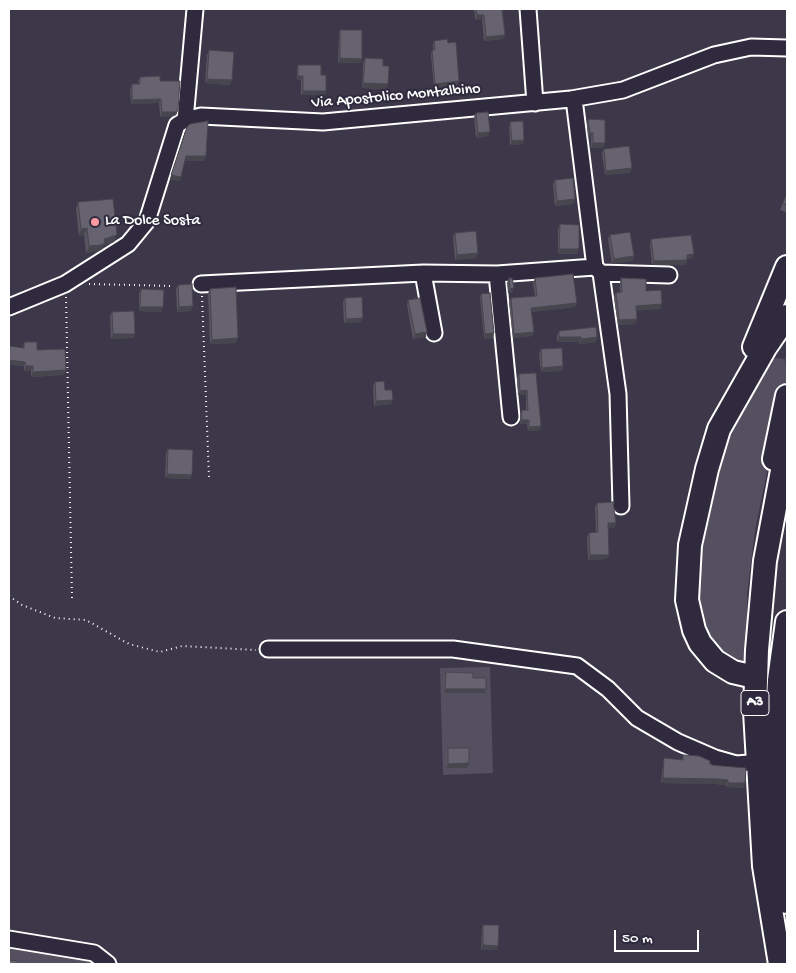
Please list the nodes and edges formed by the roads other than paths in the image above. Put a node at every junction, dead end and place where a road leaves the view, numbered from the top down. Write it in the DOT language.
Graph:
graph roads {
  1 [pos="195,9"];
  2 [pos="528,9"];
  3 [pos="787,48"];
  4 [pos="574,99"];
  5 [pos="535,103"];
  6 [pos="185,120"];
  7 [pos="787,268"];
  8 [pos="598,270"];
  9 [pos="423,273"];
  10 [pos="498,274"];
  11 [pos="669,275"];
  12 [pos="201,284"];
  13 [pos="9,307"];
  14 [pos="787,316"];
  15 [pos="434,333"];
  16 [pos="787,396"];
  17 [pos="511,416"];
  18 [pos="719,429"];
  19 [pos="787,444"];
  20 [pos="621,506"];
  21 [pos="759,615"];
  22 [pos="787,622"];
  23 [pos="268,649"];
  24 [pos="746,675"];
  25 [pos="749,763"];
  26 [pos="787,902"];
  27 [pos="9,939"];
  28 [pos="108,964"];
  29 [pos="780,964"];
  1 -- 6 [label="street"];
  2 -- 5 [label="street"];
  3 -- 4 [label="street, Via Apostolico Montalbino"];
  4 -- 5 [label="street, Via Apostolico Montalbino"];
  4 -- 8 [label="street"];
  5 -- 6 [label="street, Via Apostolico Montalbino"];
  6 -- 13 [label="street"];
  7 -- 18 [label="highway, A3"];
  8 -- 10 [label="street"];
  8 -- 11 [label="street"];
  8 -- 20 [label="street"];
  9 -- 10 [label="street"];
  9 -- 12 [label="street"];
  9 -- 15 [label="street"];
  10 -- 17 [label="street"];
  14 -- 18 [label="highway, A3"];
  16 -- 21 [label="highway, A3"];
  18 -- 24 [label="highway, A3"];
  19 -- 21 [label="highway, A3"];
  21 -- 29 [label="highway, A3"];
  22 -- 26 [label="highway, A3"];
  23 -- 25 [label="street"];
  27 -- 28 [label="street"];
}
